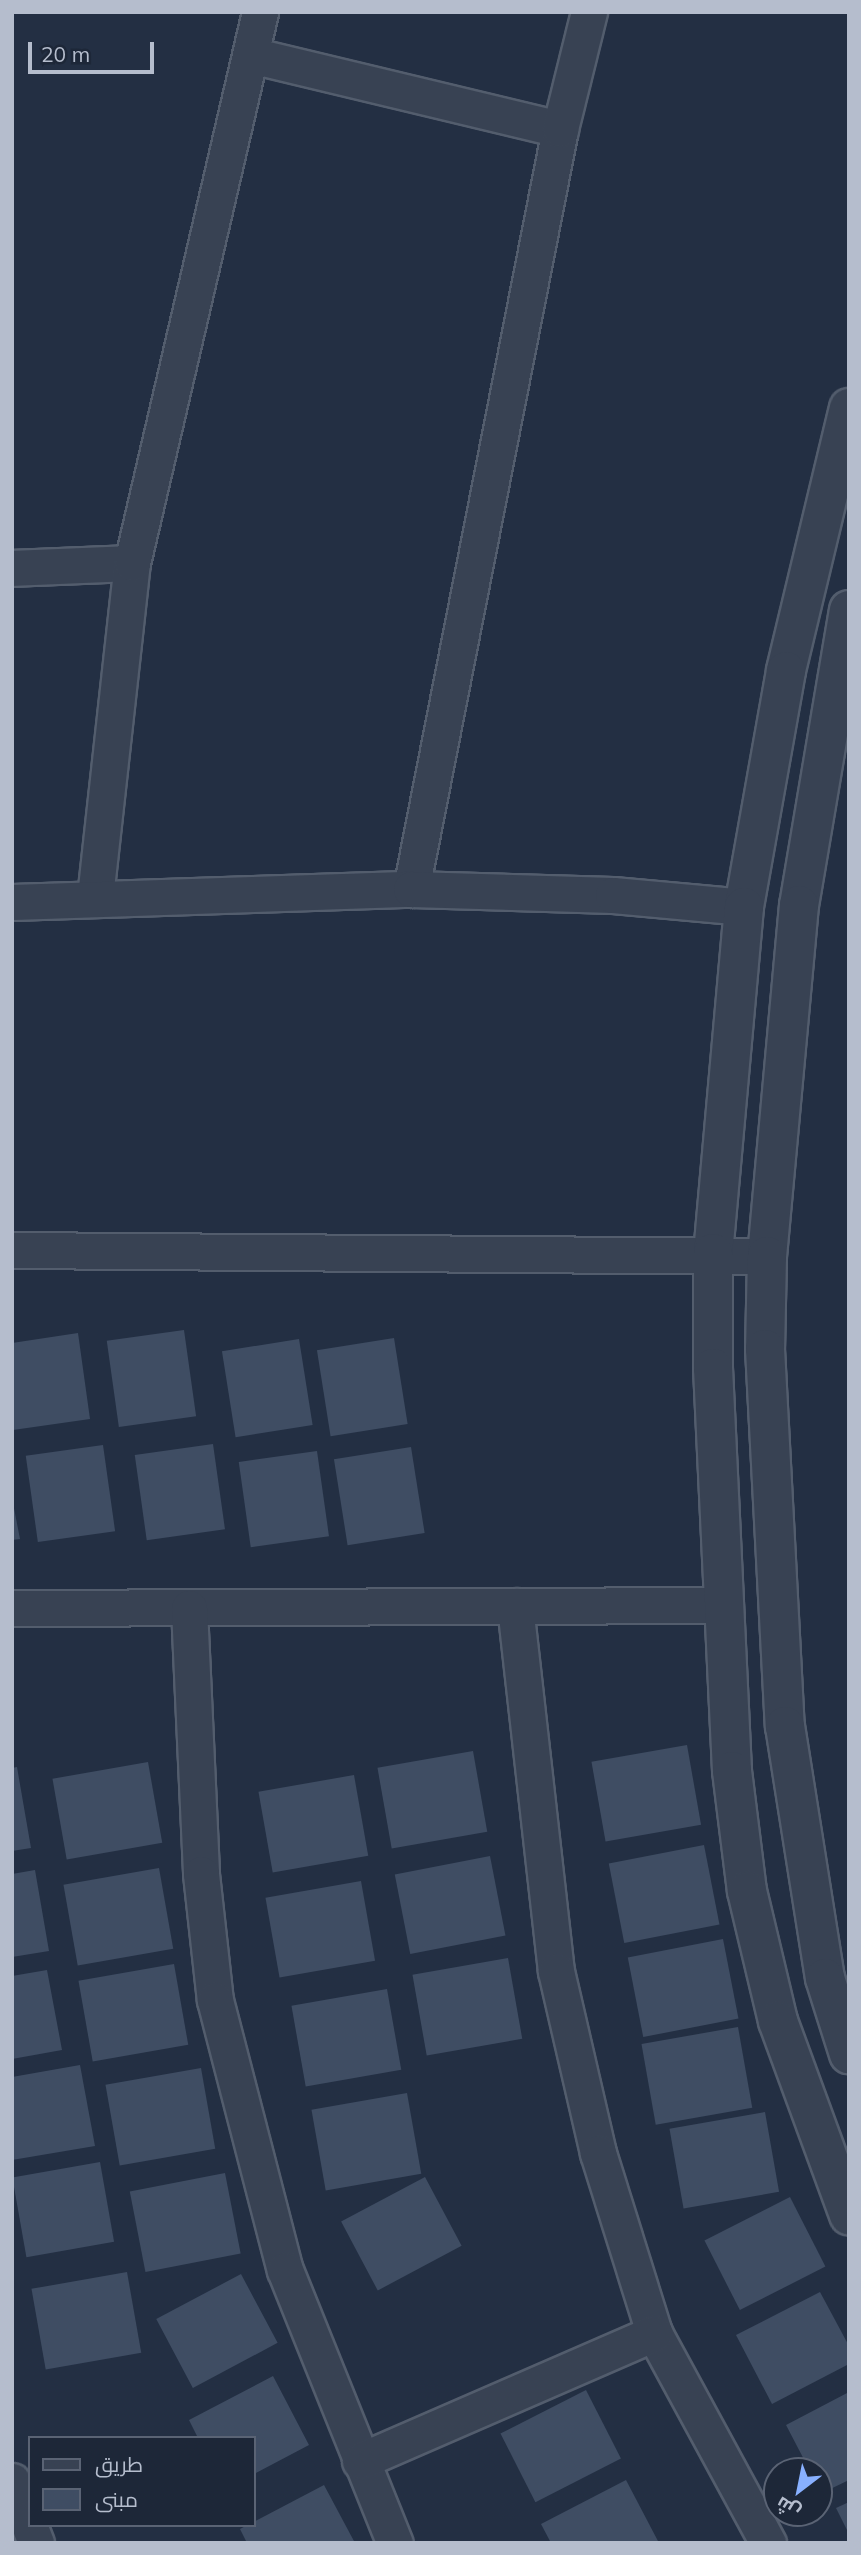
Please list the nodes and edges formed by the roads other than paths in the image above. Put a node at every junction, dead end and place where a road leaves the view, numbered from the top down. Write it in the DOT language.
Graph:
graph roads {
  1 [pos="260,12"];
  2 [pos="589,12"];
  3 [pos="251,55"];
  4 [pos="560,129"];
  5 [pos="848,416"];
  6 [pos="840,483"];
  7 [pos="132,563"];
  8 [pos="12,568"];
  9 [pos="849,610"];
  10 [pos="411,890"];
  11 [pos="95,897"];
  12 [pos="12,902"];
  13 [pos="744,907"];
  14 [pos="12,1250"];
  15 [pos="713,1254"];
  16 [pos="767,1256"];
  17 [pos="722,1605"];
  18 [pos="515,1606"];
  19 [pos="12,1608"];
  20 [pos="189,1608"];
  21 [pos="849,2054"];
  22 [pos="849,2215"];
  23 [pos="654,2333"];
  24 [pos="360,2461"];
  25 [pos="12,2482"];
  26 [pos="28,2523"];
  27 [pos="396,2543"];
  28 [pos="768,2543"];
  1 -- 3 [label="street"];
  2 -- 4 [label="street"];
  3 -- 4 [label="street"];
  3 -- 7 [label="street"];
  4 -- 10 [label="street"];
  5 -- 6 [label="street"];
  6 -- 13 [label="street"];
  7 -- 8 [label="street"];
  7 -- 11 [label="street"];
  9 -- 16 [label="street"];
  10 -- 11 [label="street"];
  10 -- 13 [label="street"];
  11 -- 12 [label="street"];
  13 -- 15 [label="street"];
  14 -- 15 [label="street"];
  15 -- 16 [label="street"];
  15 -- 17 [label="street"];
  16 -- 21 [label="street"];
  17 -- 18 [label="street"];
  17 -- 22 [label="street"];
  18 -- 20 [label="street"];
  18 -- 23 [label="street"];
  19 -- 20 [label="street"];
  20 -- 24 [label="street"];
  23 -- 24 [label="street"];
  23 -- 28 [label="street"];
  24 -- 27 [label="street"];
  25 -- 26 [label="street"];
}
